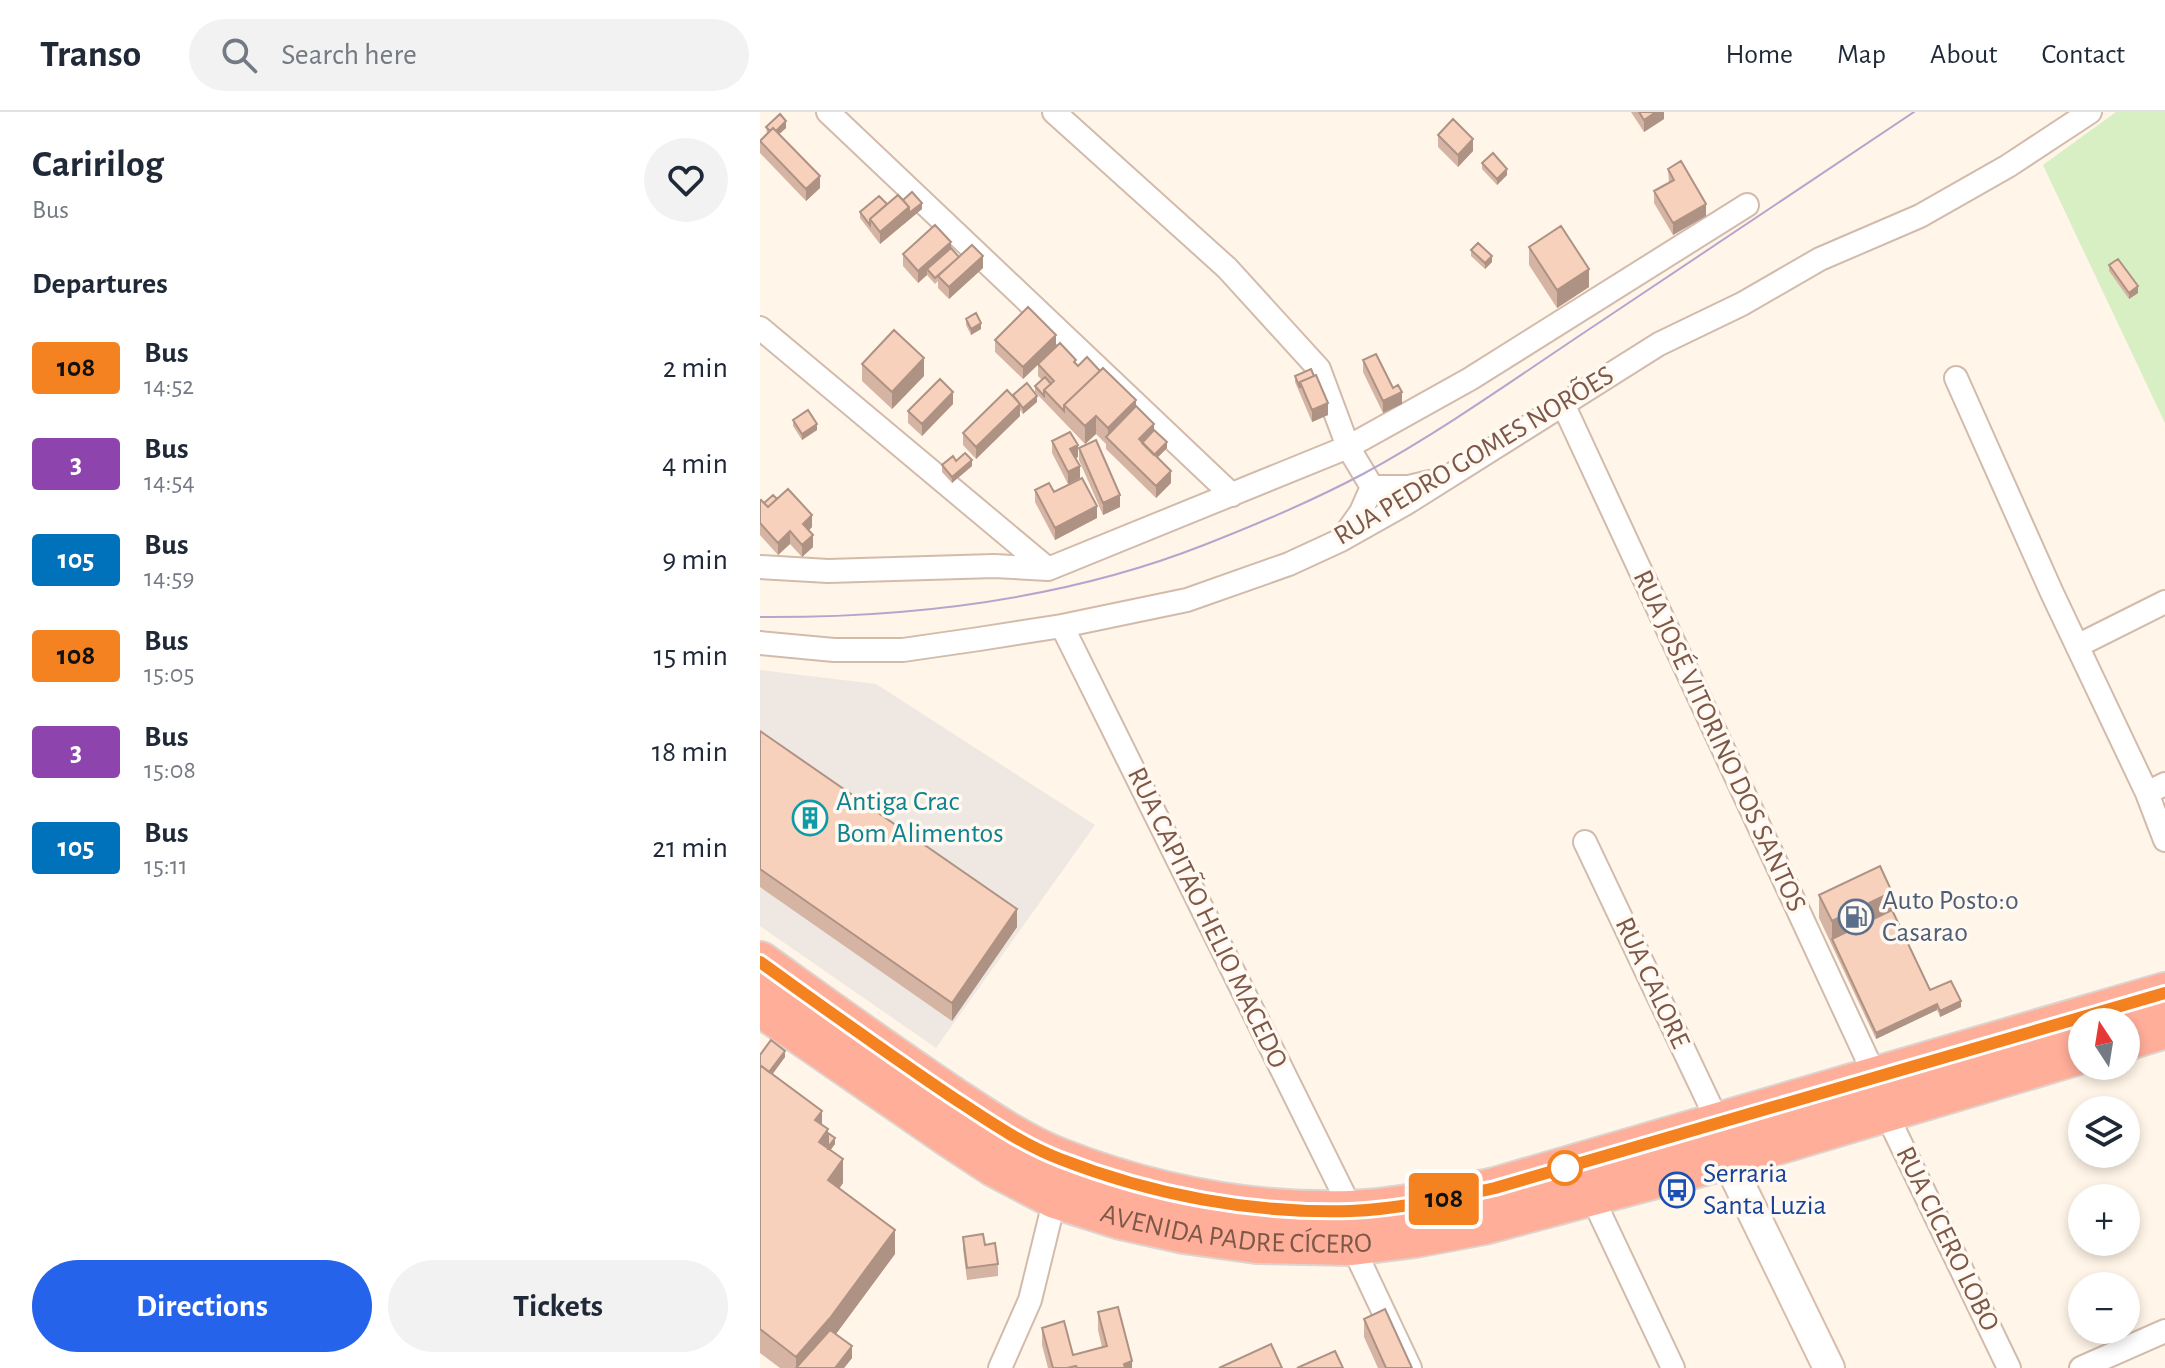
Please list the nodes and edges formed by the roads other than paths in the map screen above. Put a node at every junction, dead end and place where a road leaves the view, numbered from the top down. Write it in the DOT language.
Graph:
graph roads {
  1 [pos="828,112"];
  2 [pos="1054,112"];
  3 [pos="2090,112"];
  4 [pos="1747,205"];
  5 [pos="760,328"];
  6 [pos="1956,378"];
  7 [pos="1563,404"];
  8 [pos="1348,447"];
  9 [pos="1442,479"];
  10 [pos="1372,487"];
  11 [pos="1232,495"];
  12 [pos="1341,540"];
  13 [pos="760,567"];
  14 [pos="1048,569"];
  15 [pos="2165,602"];
  16 [pos="1062,626"];
  17 [pos="760,643"];
  18 [pos="2077,646"];
  19 [pos="2156,788"];
  20 [pos="2165,840"];
  21 [pos="1585,842"];
  22 [pos="760,962"];
  23 [pos="760,1006"];
  24 [pos="2156,1027"];
  25 [pos="2068,1056"];
  26 [pos="1880,1095"];
  27 [pos="1723,1141"];
  28 [pos="1592,1197"];
  29 [pos="1055,1198"];
  30 [pos="1352,1228"];
  31 [pos="2165,1331"];
  32 [pos="1000,1368"];
  33 [pos="1410,1368"];
  34 [pos="1673,1368"];
  35 [pos="1829,1368"];
  36 [pos="2009,1368"];
  37 [pos="2081,1368"];
  1 -- 11 [label="street"];
  2 -- 8 [label="street"];
  3 -- 7 [label="street, RUA PEDRO GOMES NORÕES"];
  4 -- 8 [label="street"];
  5 -- 14 [label="street"];
  6 -- 18 [label="street"];
  7 -- 9 [label="street, RUA PEDRO GOMES NORÕES"];
  7 -- 26 [label="street, RUA JOSÉ VITORINO DOS SANTOS"];
  8 -- 10 [label="street"];
  8 -- 11 [label="street"];
  9 -- 10 [label="street"];
  9 -- 12 [label="street, RUA PEDRO GOMES NORÕES"];
  10 -- 12 [label="street"];
  11 -- 14 [label="street"];
  12 -- 16 [label="street, RUA PEDRO GOMES NORÕES"];
  13 -- 14 [label="street"];
  15 -- 18 [label="street"];
  16 -- 17 [label="street, RUA PEDRO GOMES NORÕES"];
  16 -- 30 [label="street, RUA CAPITÃO HELIO MACEDO"];
  18 -- 19 [label="street"];
  19 -- 20 [label="street"];
  21 -- 27 [label="street, RUA CALORE"];
  22 -- 30 [label="highway, AVENIDA PADRE CÍCERO"];
  23 -- 29 [label="highway, AVENIDA PADRE CÍCERO"];
  24 -- 26 [label="highway, AVENIDA PADRE CÍCERO"];
  25 -- 26 [label="highway, AVENIDA PADRE CÍCERO"];
  26 -- 27 [label="highway, AVENIDA PADRE CÍCERO"];
  26 -- 36 [label="street, RUA CICERO LOBO"];
  27 -- 28 [label="highway, AVENIDA PADRE CÍCERO"];
  27 -- 30 [label="highway, AVENIDA PADRE CÍCERO"];
  27 -- 35 [label="street"];
  28 -- 30 [label="highway, AVENIDA PADRE CÍCERO"];
  28 -- 34 [label="street"];
  29 -- 30 [label="highway, AVENIDA PADRE CÍCERO"];
  29 -- 32 [label="street"];
  30 -- 33 [label="street, RUA CAPITÃO HELIO MACEDO"];
  31 -- 37 [label="street"];
}
